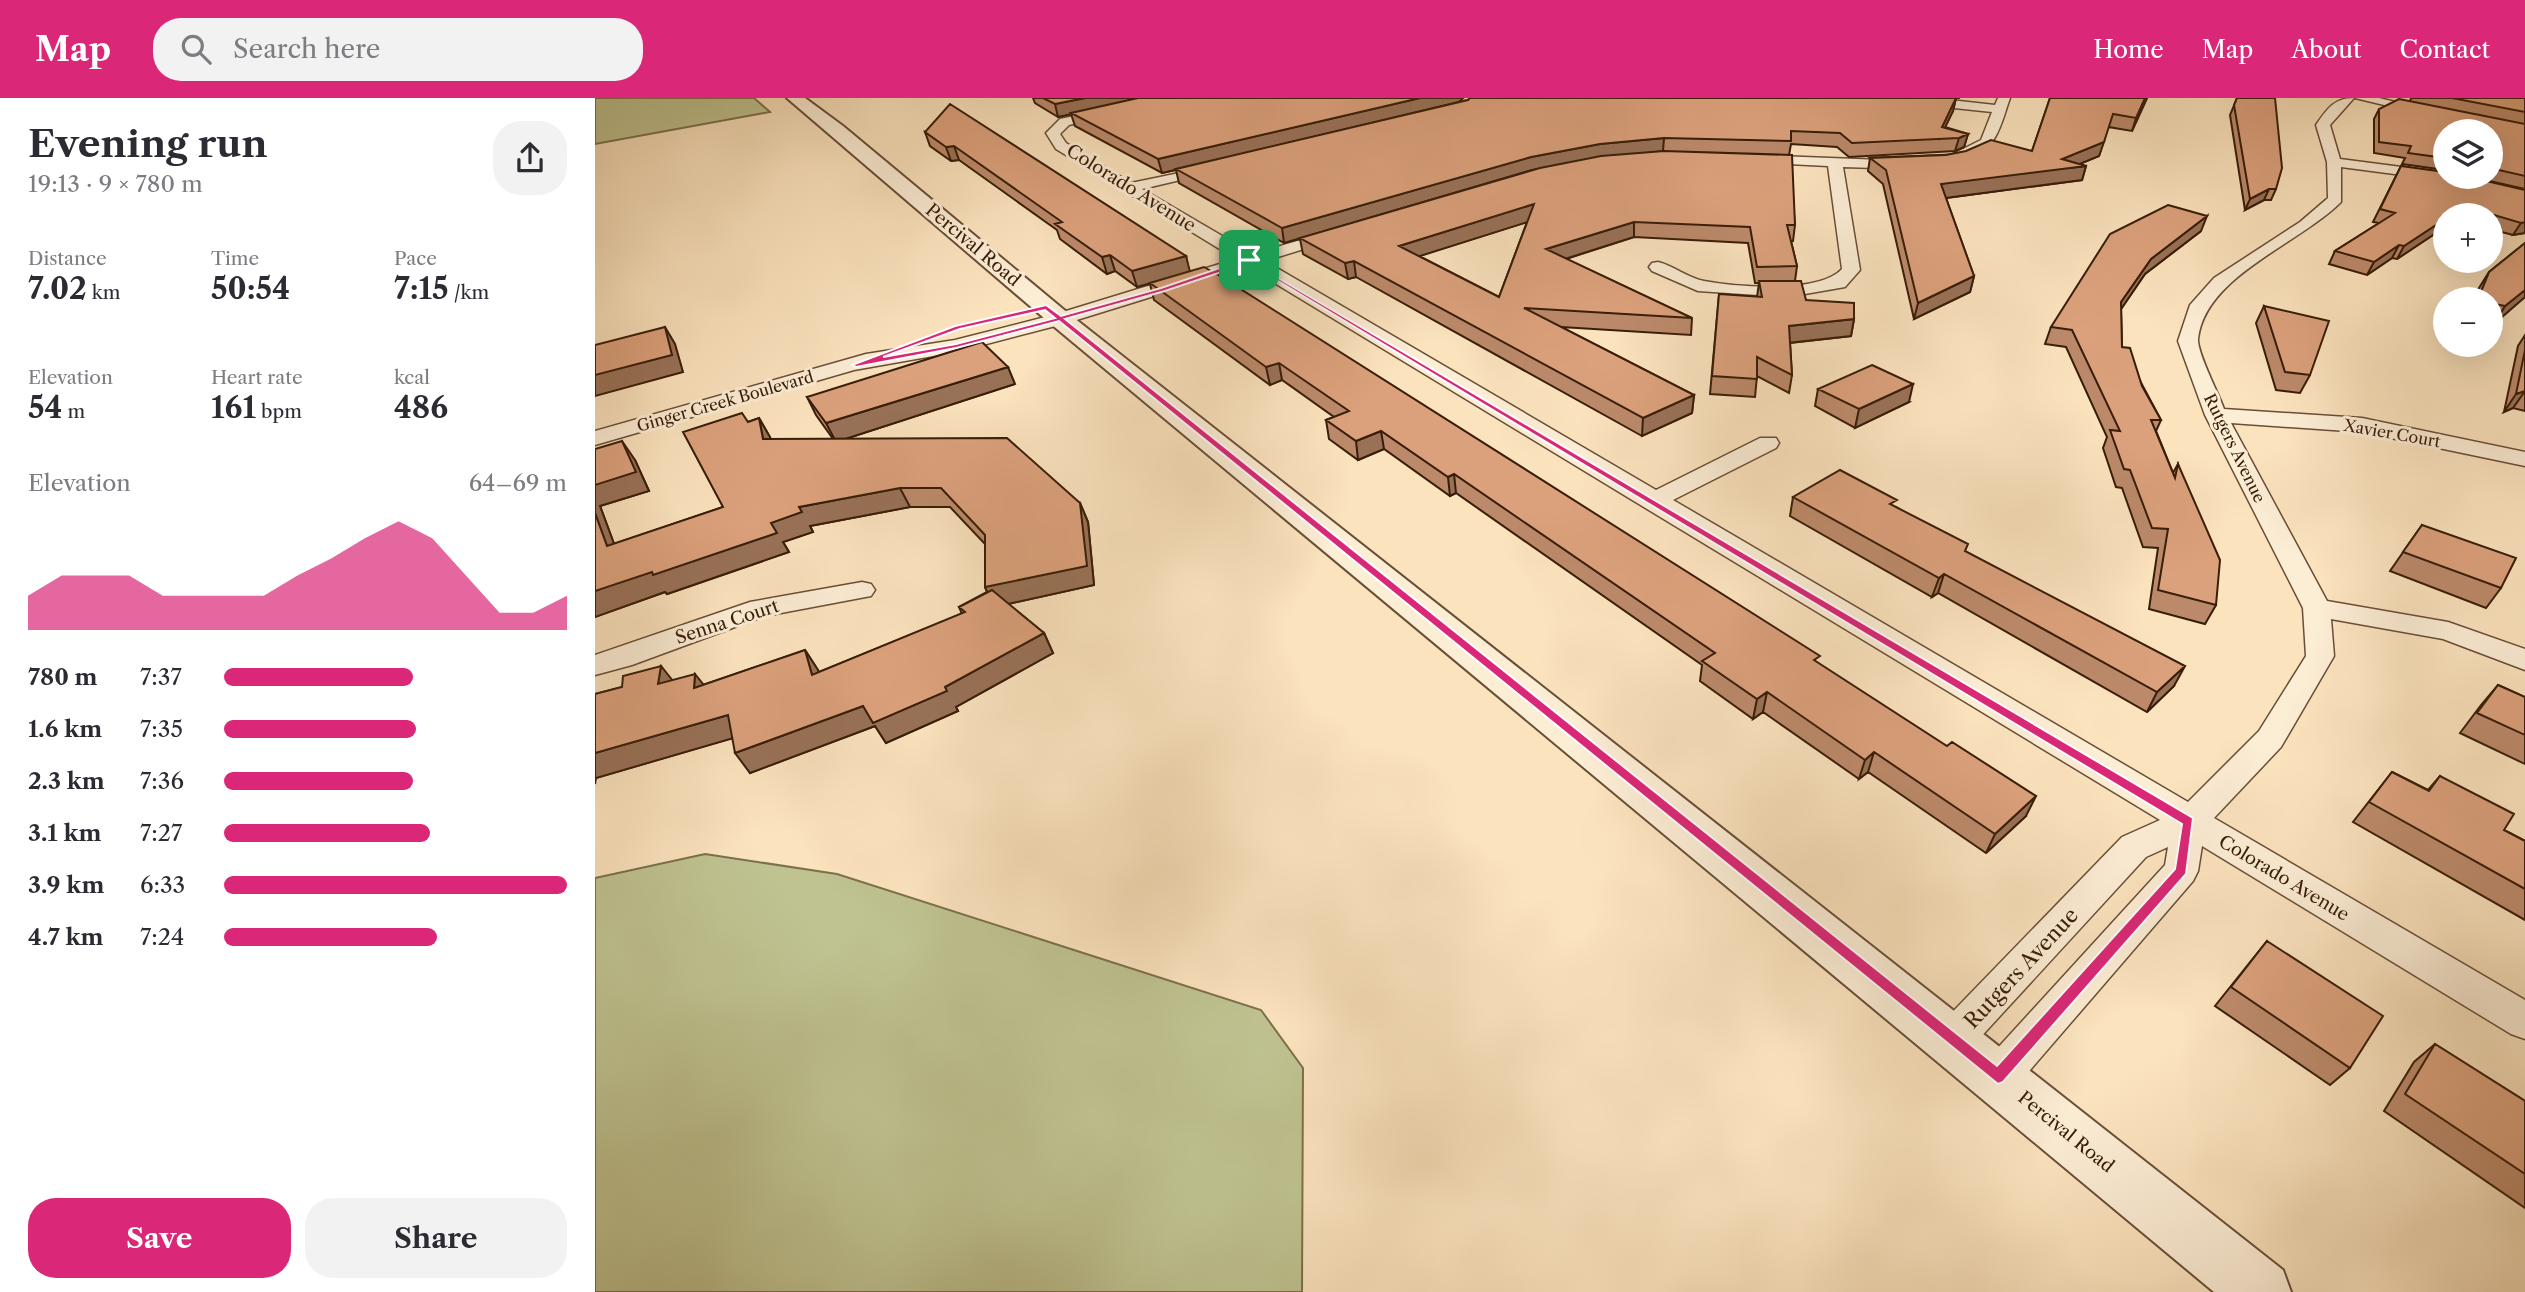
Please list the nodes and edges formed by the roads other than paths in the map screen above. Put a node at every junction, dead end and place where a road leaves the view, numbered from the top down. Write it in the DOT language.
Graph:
graph roads {
  1 [pos="795,98"];
  2 [pos="1178,98"];
  3 [pos="1897,98"];
  4 [pos="2348,98"];
  5 [pos="2361,98"];
  6 [pos="2002,104"];
  7 [pos="2443,114"];
  8 [pos="1733,158"];
  9 [pos="1941,161"];
  10 [pos="1236,162"];
  11 [pos="2334,162"];
  12 [pos="1835,163"];
  13 [pos="1919,163"];
  14 [pos="2433,176"];
  15 [pos="1129,188"];
  16 [pos="1353,230"];
  17 [pos="1249,260"];
  18 [pos="1658,267"];
  19 [pos="1053,313"];
  20 [pos="2216,415"];
  21 [pos="595,438"];
  22 [pos="1768,443"];
  23 [pos="2525,459"];
  24 [pos="1653,501"];
  25 [pos="862,590"];
  26 [pos="2317,608"];
  27 [pos="2525,660"];
  28 [pos="595,665"];
  29 [pos="2189,822"];
  30 [pos="2525,1021"];
  31 [pos="1952,1040"];
  32 [pos="1998,1077"];
  33 [pos="2262,1292"];
  1 -- 19 [label="street, Percival Road"];
  2 -- 15 [label="street, Colorado Avenue"];
  3 -- 6 [label="street"];
  4 -- 11 [label="street, Rutgers Avenue"];
  5 -- 7 [label="street"];
  6 -- 9 [label="street"];
  8 -- 12 [label="street"];
  10 -- 15 [label="street"];
  11 -- 14 [label="street"];
  11 -- 20 [label="street, Rutgers Avenue"];
  12 -- 13 [label="street"];
  12 -- 18 [label="street"];
  15 -- 17 [label="street, Colorado Avenue"];
  16 -- 17 [label="street, Ginger Creek Boulevard"];
  17 -- 19 [label="street, Ginger Creek Boulevard"];
  17 -- 24 [label="street, Colorado Avenue"];
  19 -- 21 [label="street, Ginger Creek Boulevard"];
  19 -- 31 [label="street, Percival Road"];
  20 -- 23 [label="street, Xavier Court"];
  20 -- 26 [label="street, Rutgers Avenue"];
  22 -- 24 [label="street"];
  24 -- 29 [label="street, Colorado Avenue"];
  25 -- 28 [label="street, Senna Court"];
  26 -- 27 [label="street"];
  26 -- 29 [label="street, Rutgers Avenue"];
  29 -- 30 [label="street, Colorado Avenue"];
  29 -- 31 [label="street, Rutgers Avenue"];
  29 -- 32 [label="street"];
  31 -- 32 [label="street, Percival Road"];
  32 -- 33 [label="street, Percival Road"];
}
